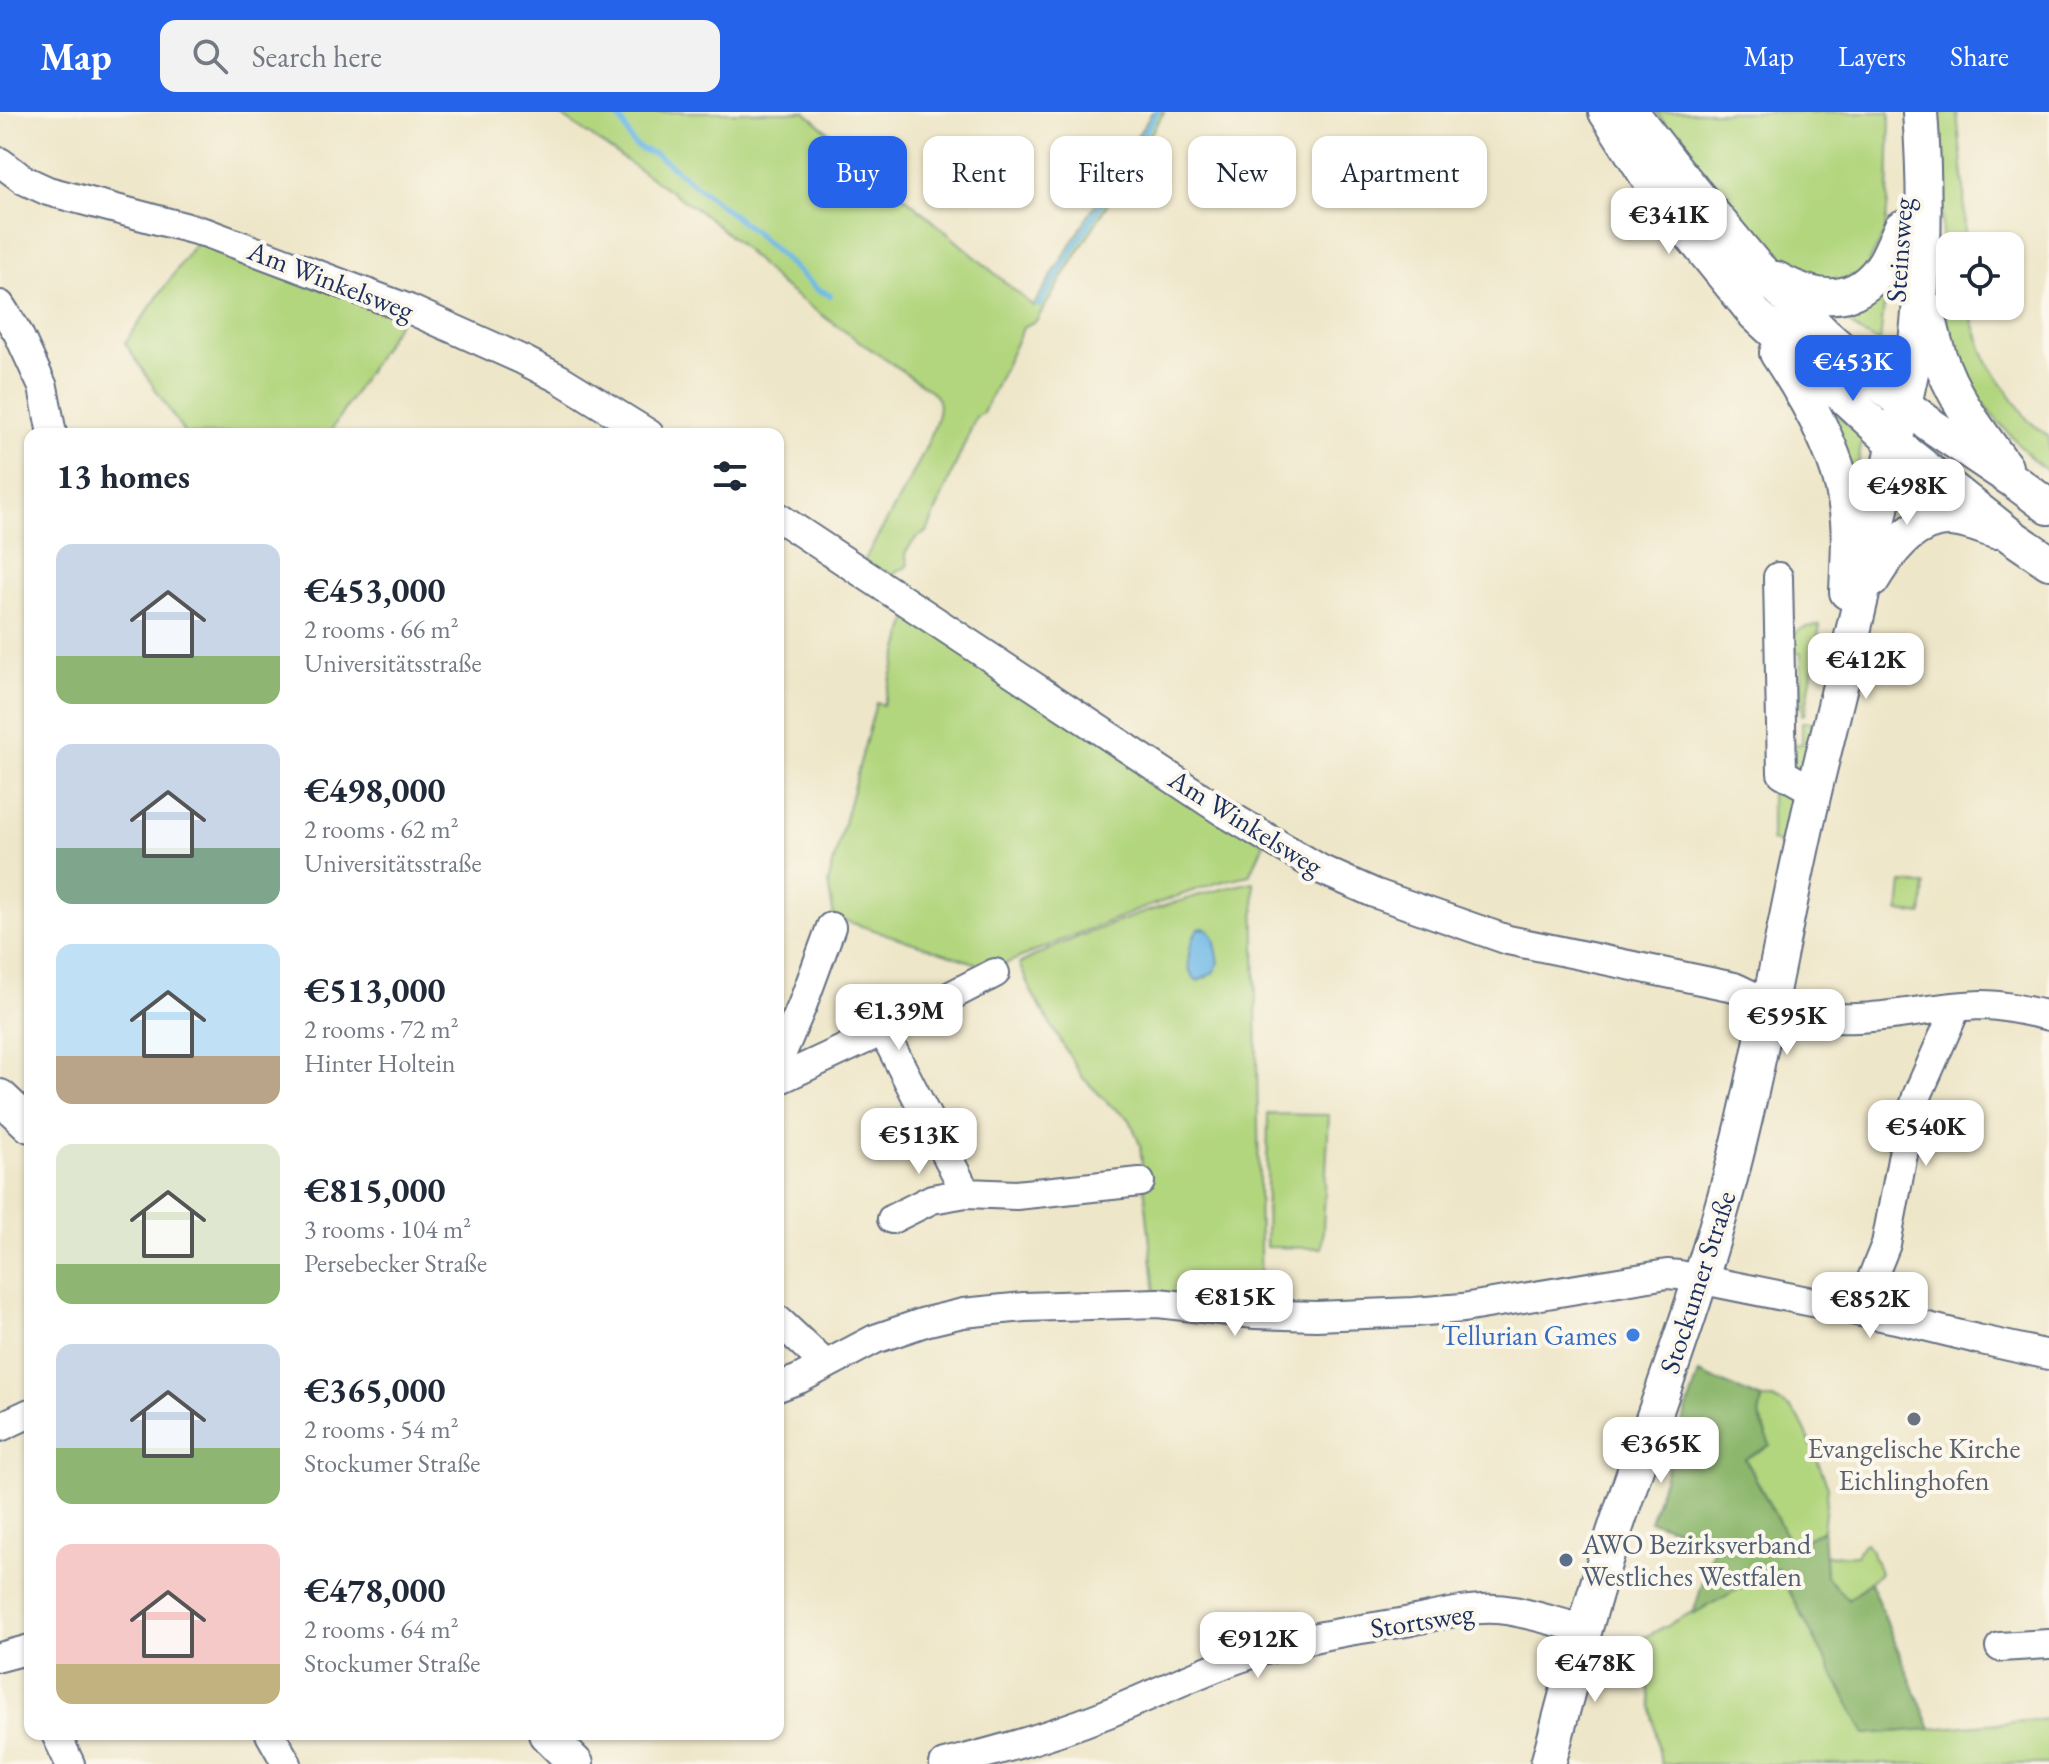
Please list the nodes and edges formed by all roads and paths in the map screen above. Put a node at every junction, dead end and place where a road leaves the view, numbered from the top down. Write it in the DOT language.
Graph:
graph roads {
  1 [pos="1606,112"];
  2 [pos="1631,112"];
  3 [pos="1903,112"];
  4 [pos="1920,112"];
  5 [pos="0,162"];
  6 [pos="1901,228"];
  7 [pos="1755,265"];
  8 [pos="1923,273"];
  9 [pos="0,305"];
  10 [pos="1755,314"];
  11 [pos="1894,396"];
  12 [pos="51,428"];
  13 [pos="640,428"];
  14 [pos="1886,437"];
  15 [pos="2014,481"];
  16 [pos="2049,507"];
  17 [pos="784,521"];
  18 [pos="2011,536"];
  19 [pos="2049,562"];
  20 [pos="1778,577"];
  21 [pos="1854,596"];
  22 [pos="1814,791"];
  23 [pos="831,927"];
  24 [pos="995,973"];
  25 [pos="1769,1004"];
  26 [pos="1956,1008"];
  27 [pos="2049,1016"];
  28 [pos="883,1031"];
  29 [pos="784,1048"];
  30 [pos="784,1077"];
  31 [pos="0,1097"];
  32 [pos="24,1119"];
  33 [pos="1140,1182"];
  34 [pos="966,1193"];
  35 [pos="892,1219"];
  36 [pos="1700,1279"];
  37 [pos="1859,1311"];
  38 [pos="784,1326"];
  39 [pos="2049,1355"];
  40 [pos="826,1365"];
  41 [pos="784,1385"];
  42 [pos="24,1416"];
  43 [pos="0,1427"];
  44 [pos="1584,1629"];
  45 [pos="2049,1644"];
  46 [pos="2000,1647"];
  47 [pos="59,1740"];
  48 [pos="273,1740"];
  49 [pos="552,1740"];
  50 [pos="70,1764"];
  51 [pos="287,1764"];
  52 [pos="576,1764"];
  53 [pos="944,1764"];
  54 [pos="1548,1764"];
  1 -- 10 [label="main road"];
  2 -- 7 [label="main road"];
  3 -- 6 [label="main road, Steinsweg"];
  4 -- 8 [label="main road, Steinsweg"];
  5 -- 13 [label="street, Am Winkelsweg"];
  6 -- 7 [label="main road"];
  6 -- 11 [label="main road, Steinsweg"];
  7 -- 11 [label="main road"];
  8 -- 11 [label="main road, Steinsweg"];
  8 -- 15 [label="main road"];
  9 -- 12 [label="street"];
  10 -- 14 [label="main road"];
  10 -- 21 [label="main road"];
  11 -- 14 [label="main road, Stockumer Straße"];
  11 -- 15 [label="main road"];
  14 -- 18 [label="main road"];
  14 -- 21 [label="main road, Stockumer Straße"];
  15 -- 16 [label="main road"];
  17 -- 25 [label="street, Am Winkelsweg"];
  18 -- 19 [label="main road"];
  18 -- 21 [label="main road"];
  20 -- 22 [label="street"];
  21 -- 22 [label="main road, Stockumer Straße"];
  22 -- 25 [label="main road, Stockumer Straße"];
  23 -- 29 [label="street"];
  24 -- 28 [label="street"];
  25 -- 26 [label="street, Am Winkelsweg"];
  25 -- 36 [label="main road, Stockumer Straße"];
  26 -- 27 [label="street, Am Winkelsweg"];
  26 -- 37 [label="street"];
  28 -- 30 [label="street"];
  28 -- 34 [label="street"];
  31 -- 32 [label="main road"];
  33 -- 34 [label="street"];
  34 -- 35 [label="street"];
  36 -- 37 [label="street"];
  36 -- 40 [label="street"];
  36 -- 44 [label="main road, Stockumer Straße"];
  37 -- 39 [label="street"];
  38 -- 40 [label="street"];
  40 -- 41 [label="street"];
  42 -- 43 [label="street"];
  44 -- 53 [label="street, Stortsweg"];
  44 -- 54 [label="main road, Stockumer Straße"];
  45 -- 46 [label="street"];
  47 -- 50 [label="street"];
  48 -- 51 [label="street"];
  49 -- 52 [label="main road"];
}
